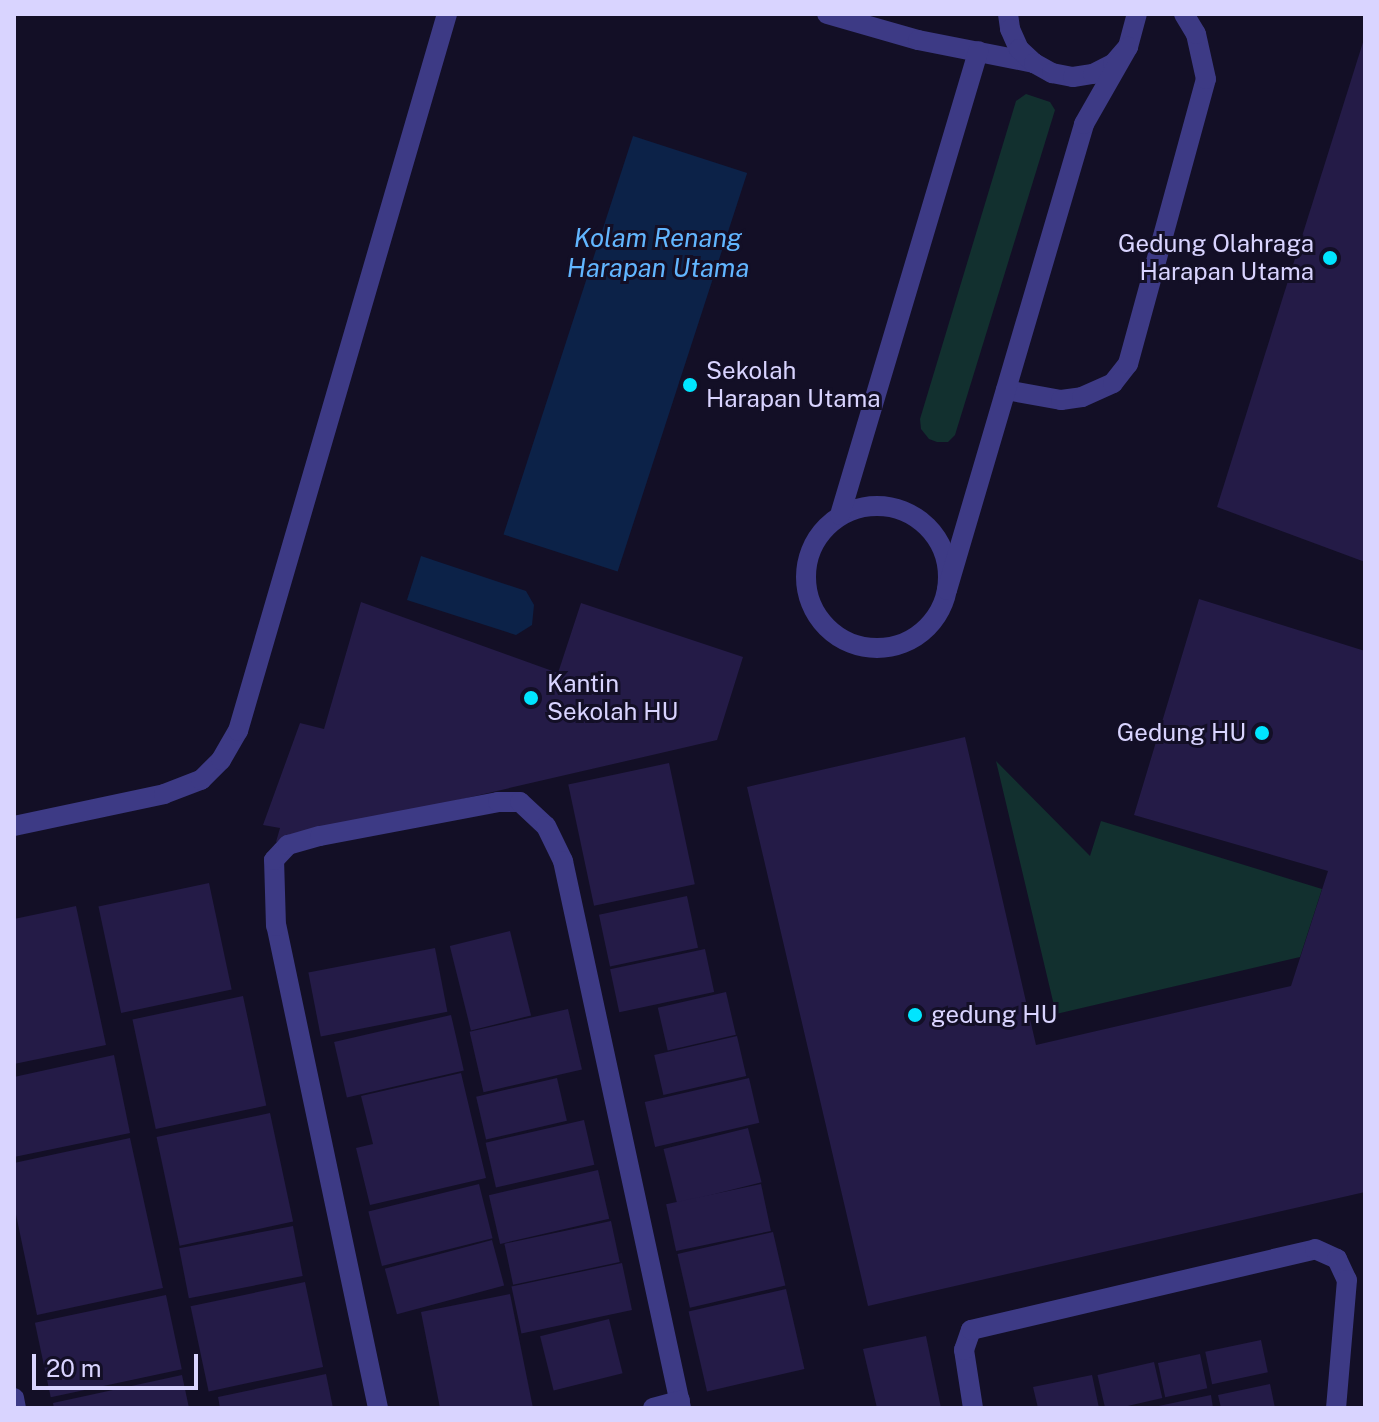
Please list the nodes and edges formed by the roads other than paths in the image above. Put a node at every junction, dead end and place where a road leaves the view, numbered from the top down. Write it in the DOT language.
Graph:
graph roads {
  1 [pos="447,14"];
  2 [pos="827,14"];
  3 [pos="1008,14"];
  4 [pos="1137,14"];
  5 [pos="1184,14"];
  6 [pos="1128,47"];
  7 [pos="978,51"];
  8 [pos="1034,63"];
  9 [pos="1006,390"];
  10 [pos="840,515"];
  11 [pos="947,590"];
  12 [pos="14,826"];
  13 [pos="14,1398"];
  14 [pos="680,1404"];
  15 [pos="16,1408"];
  16 [pos="378,1408"];
  17 [pos="653,1408"];
  18 [pos="973,1408"];
  19 [pos="1336,1408"];
  1 -- 12 [label="street"];
  2 -- 7 [label="street"];
  3 -- 8 [label="street"];
  4 -- 6 [label="street"];
  5 -- 9 [label="street"];
  6 -- 8 [label="street"];
  6 -- 9 [label="street"];
  7 -- 8 [label="street"];
  7 -- 10 [label="street"];
  9 -- 11 [label="street"];
  10 -- 11 [label="street"];
  10 -- 11 [label="street"];
  13 -- 15 [label="street"];
  14 -- 16 [label="street"];
  14 -- 17 [label="street"];
  18 -- 19 [label="street"];
}
